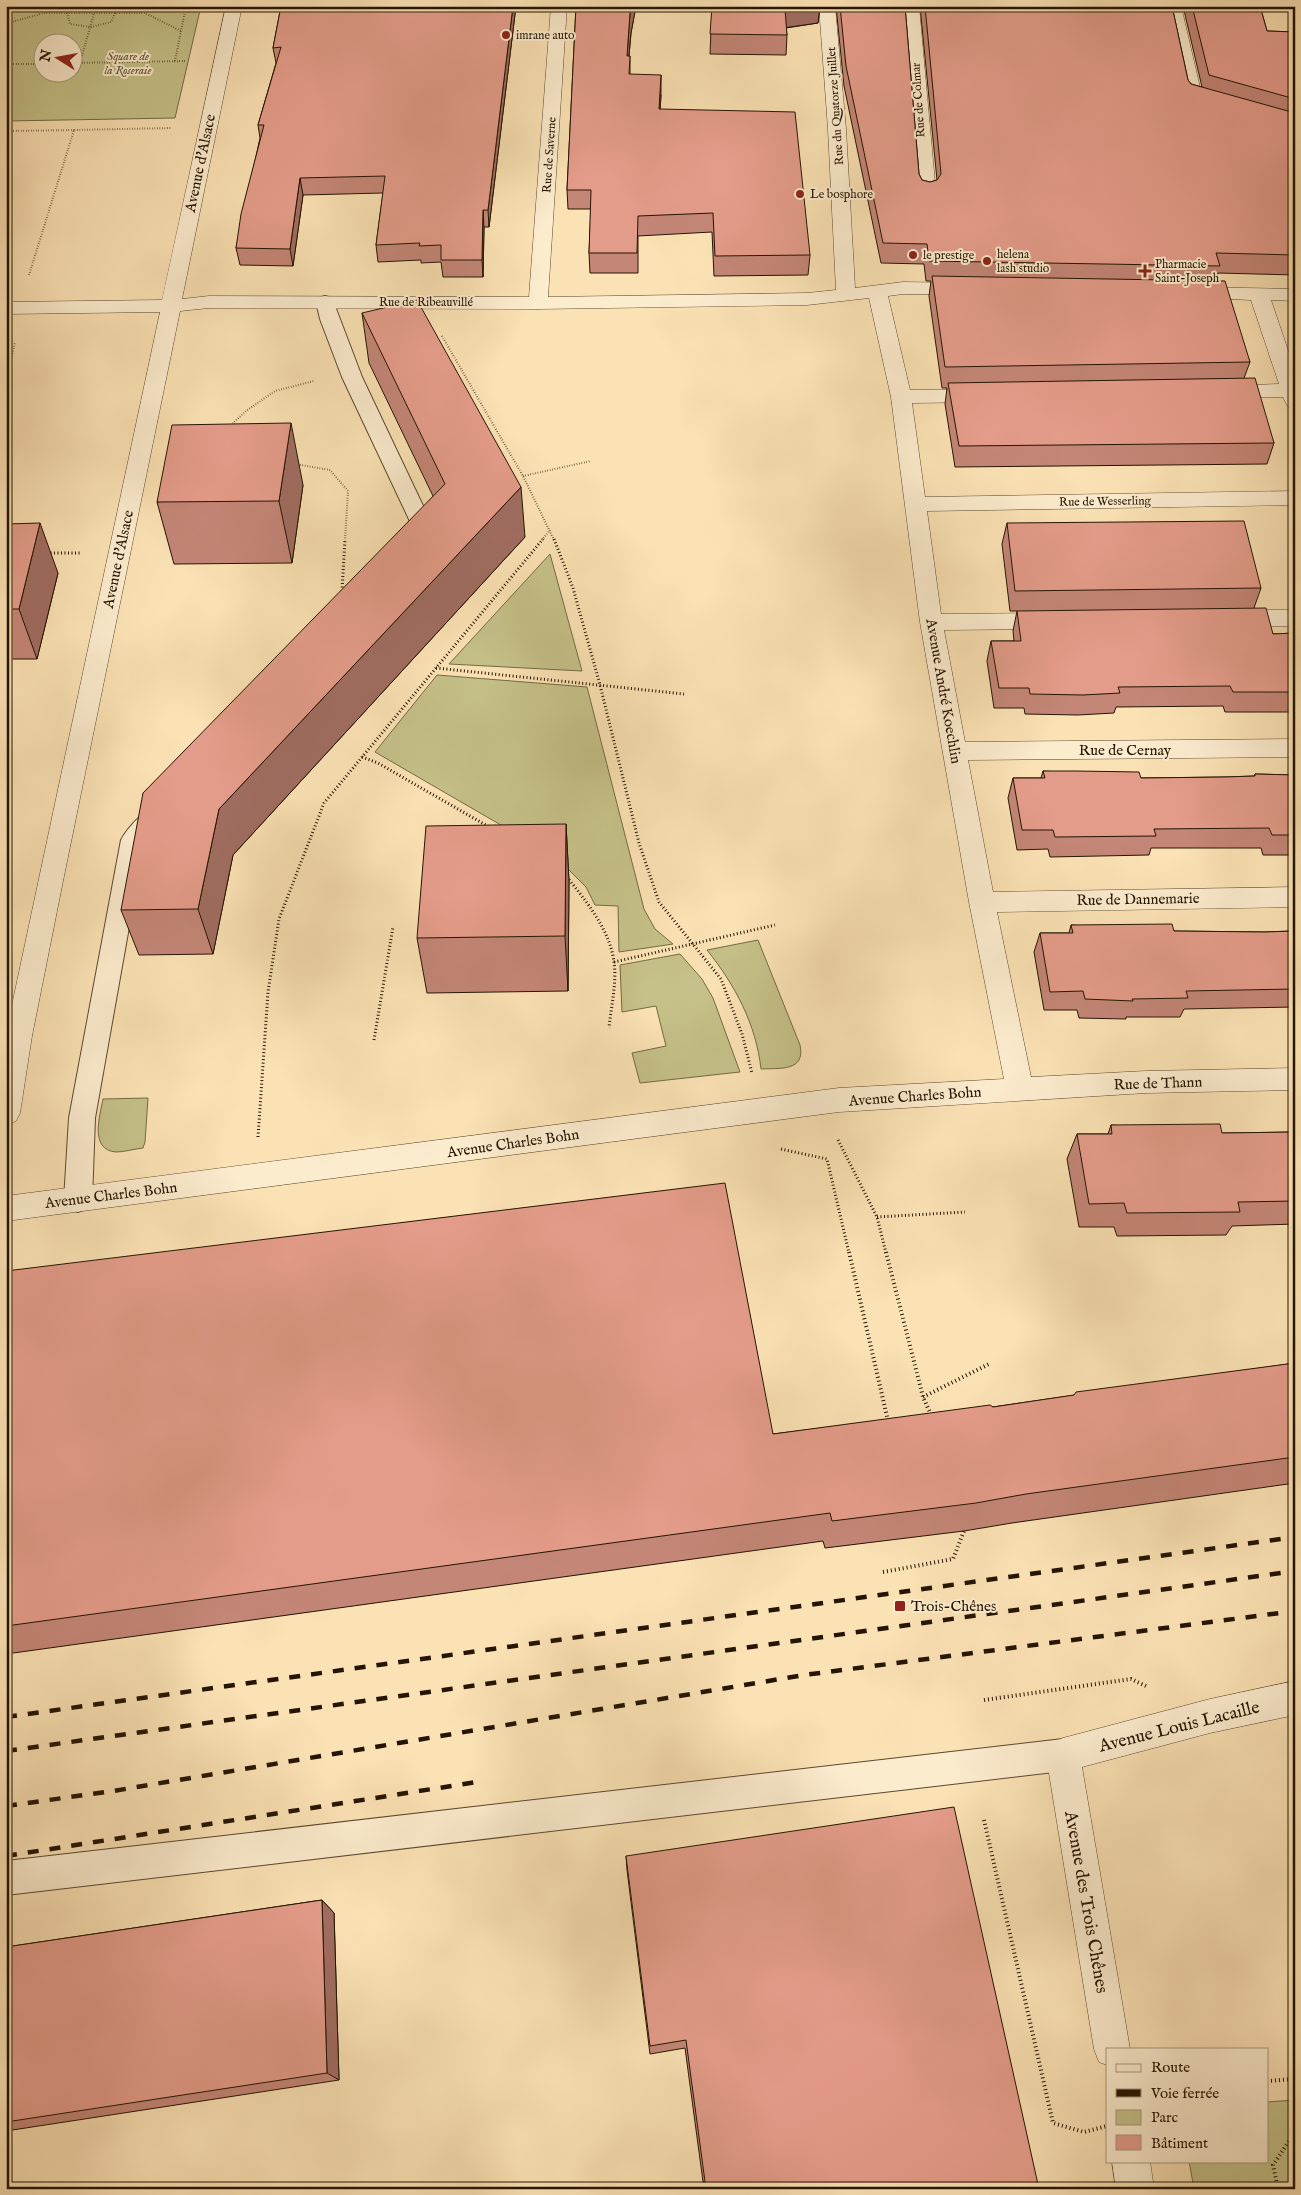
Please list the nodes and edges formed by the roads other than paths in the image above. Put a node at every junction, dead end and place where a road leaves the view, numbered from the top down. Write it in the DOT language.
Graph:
graph roads {
  1 [pos="234,6"];
  2 [pos="559,6"];
  3 [pos="827,6"];
  4 [pos="911,6"];
  5 [pos="1173,6"];
  6 [pos="1230,110"];
  7 [pos="926,194"];
  8 [pos="982,290"];
  9 [pos="877,291"];
  10 [pos="1171,293"];
  11 [pos="1259,294"];
  12 [pos="1295,295"];
  13 [pos="846,296"];
  14 [pos="325,302"];
  15 [pos="538,303"];
  16 [pos="172,306"];
  17 [pos="15,307"];
  18 [pos="1201,392"];
  19 [pos="1293,394"];
  20 [pos="1002,396"];
  21 [pos="901,397"];
  22 [pos="1295,498"];
  23 [pos="914,504"];
  24 [pos="399,558"];
  25 [pos="1295,618"];
  26 [pos="1207,619"];
  27 [pos="1070,620"];
  28 [pos="931,622"];
  29 [pos="1295,748"];
  30 [pos="955,751"];
  31 [pos="173,798"];
  32 [pos="1295,897"];
  33 [pos="982,902"];
  34 [pos="1295,1079"];
  35 [pos="1020,1089"];
  36 [pos="6,1112"];
  37 [pos="78,1200"];
  38 [pos="6,1209"];
  39 [pos="1295,1698"];
  40 [pos="1063,1755"];
  41 [pos="6,1878"];
  42 [pos="1112,2048"];
  43 [pos="1131,2162"];
  44 [pos="1135,2189"];
  1 -- 16 [label="street, Avenue d'Alsace"];
  2 -- 15 [label="street, Rue de Saverne"];
  3 -- 13 [label="street, Rue du Quatorze Juillet"];
  4 -- 7 [label="street, Rue de Colmar"];
  5 -- 6 [label="street"];
  8 -- 9 [label="street, Rue de Ribeauvillé"];
  9 -- 13 [label="street, Rue de Ribeauvillé"];
  9 -- 21 [label="street, Avenue André Koechlin"];
  10 -- 11 [label="street"];
  11 -- 12 [label="street"];
  11 -- 19 [label="street"];
  13 -- 15 [label="street, Rue de Ribeauvillé"];
  14 -- 15 [label="street, Rue de Ribeauvillé"];
  14 -- 16 [label="street, Rue de Ribeauvillé"];
  14 -- 24 [label="lane"];
  16 -- 17 [label="street, Rue de Ribeauvillé"];
  16 -- 36 [label="street, Avenue d'Alsace"];
  18 -- 19 [label="street"];
  20 -- 21 [label="street"];
  21 -- 23 [label="street, Avenue André Koechlin"];
  22 -- 23 [label="street, Rue de Wesserling"];
  23 -- 28 [label="street, Avenue André Koechlin"];
  25 -- 26 [label="street"];
  27 -- 28 [label="street"];
  28 -- 30 [label="street, Avenue André Koechlin"];
  29 -- 30 [label="street, Rue de Cernay"];
  30 -- 33 [label="street, Avenue André Koechlin"];
  31 -- 37 [label="lane"];
  32 -- 33 [label="street, Rue de Dannemarie"];
  33 -- 35 [label="street, Avenue André Koechlin"];
  34 -- 35 [label="street, Rue de Thann"];
  35 -- 37 [label="street, Avenue Charles Bohn"];
  37 -- 38 [label="street, Avenue Charles Bohn"];
  39 -- 40 [label="street, Avenue Louis Lacaille"];
  40 -- 41 [label="lane"];
  40 -- 42 [label="street, Avenue des Trois Chênes"];
  43 -- 44 [label="street"];
}
